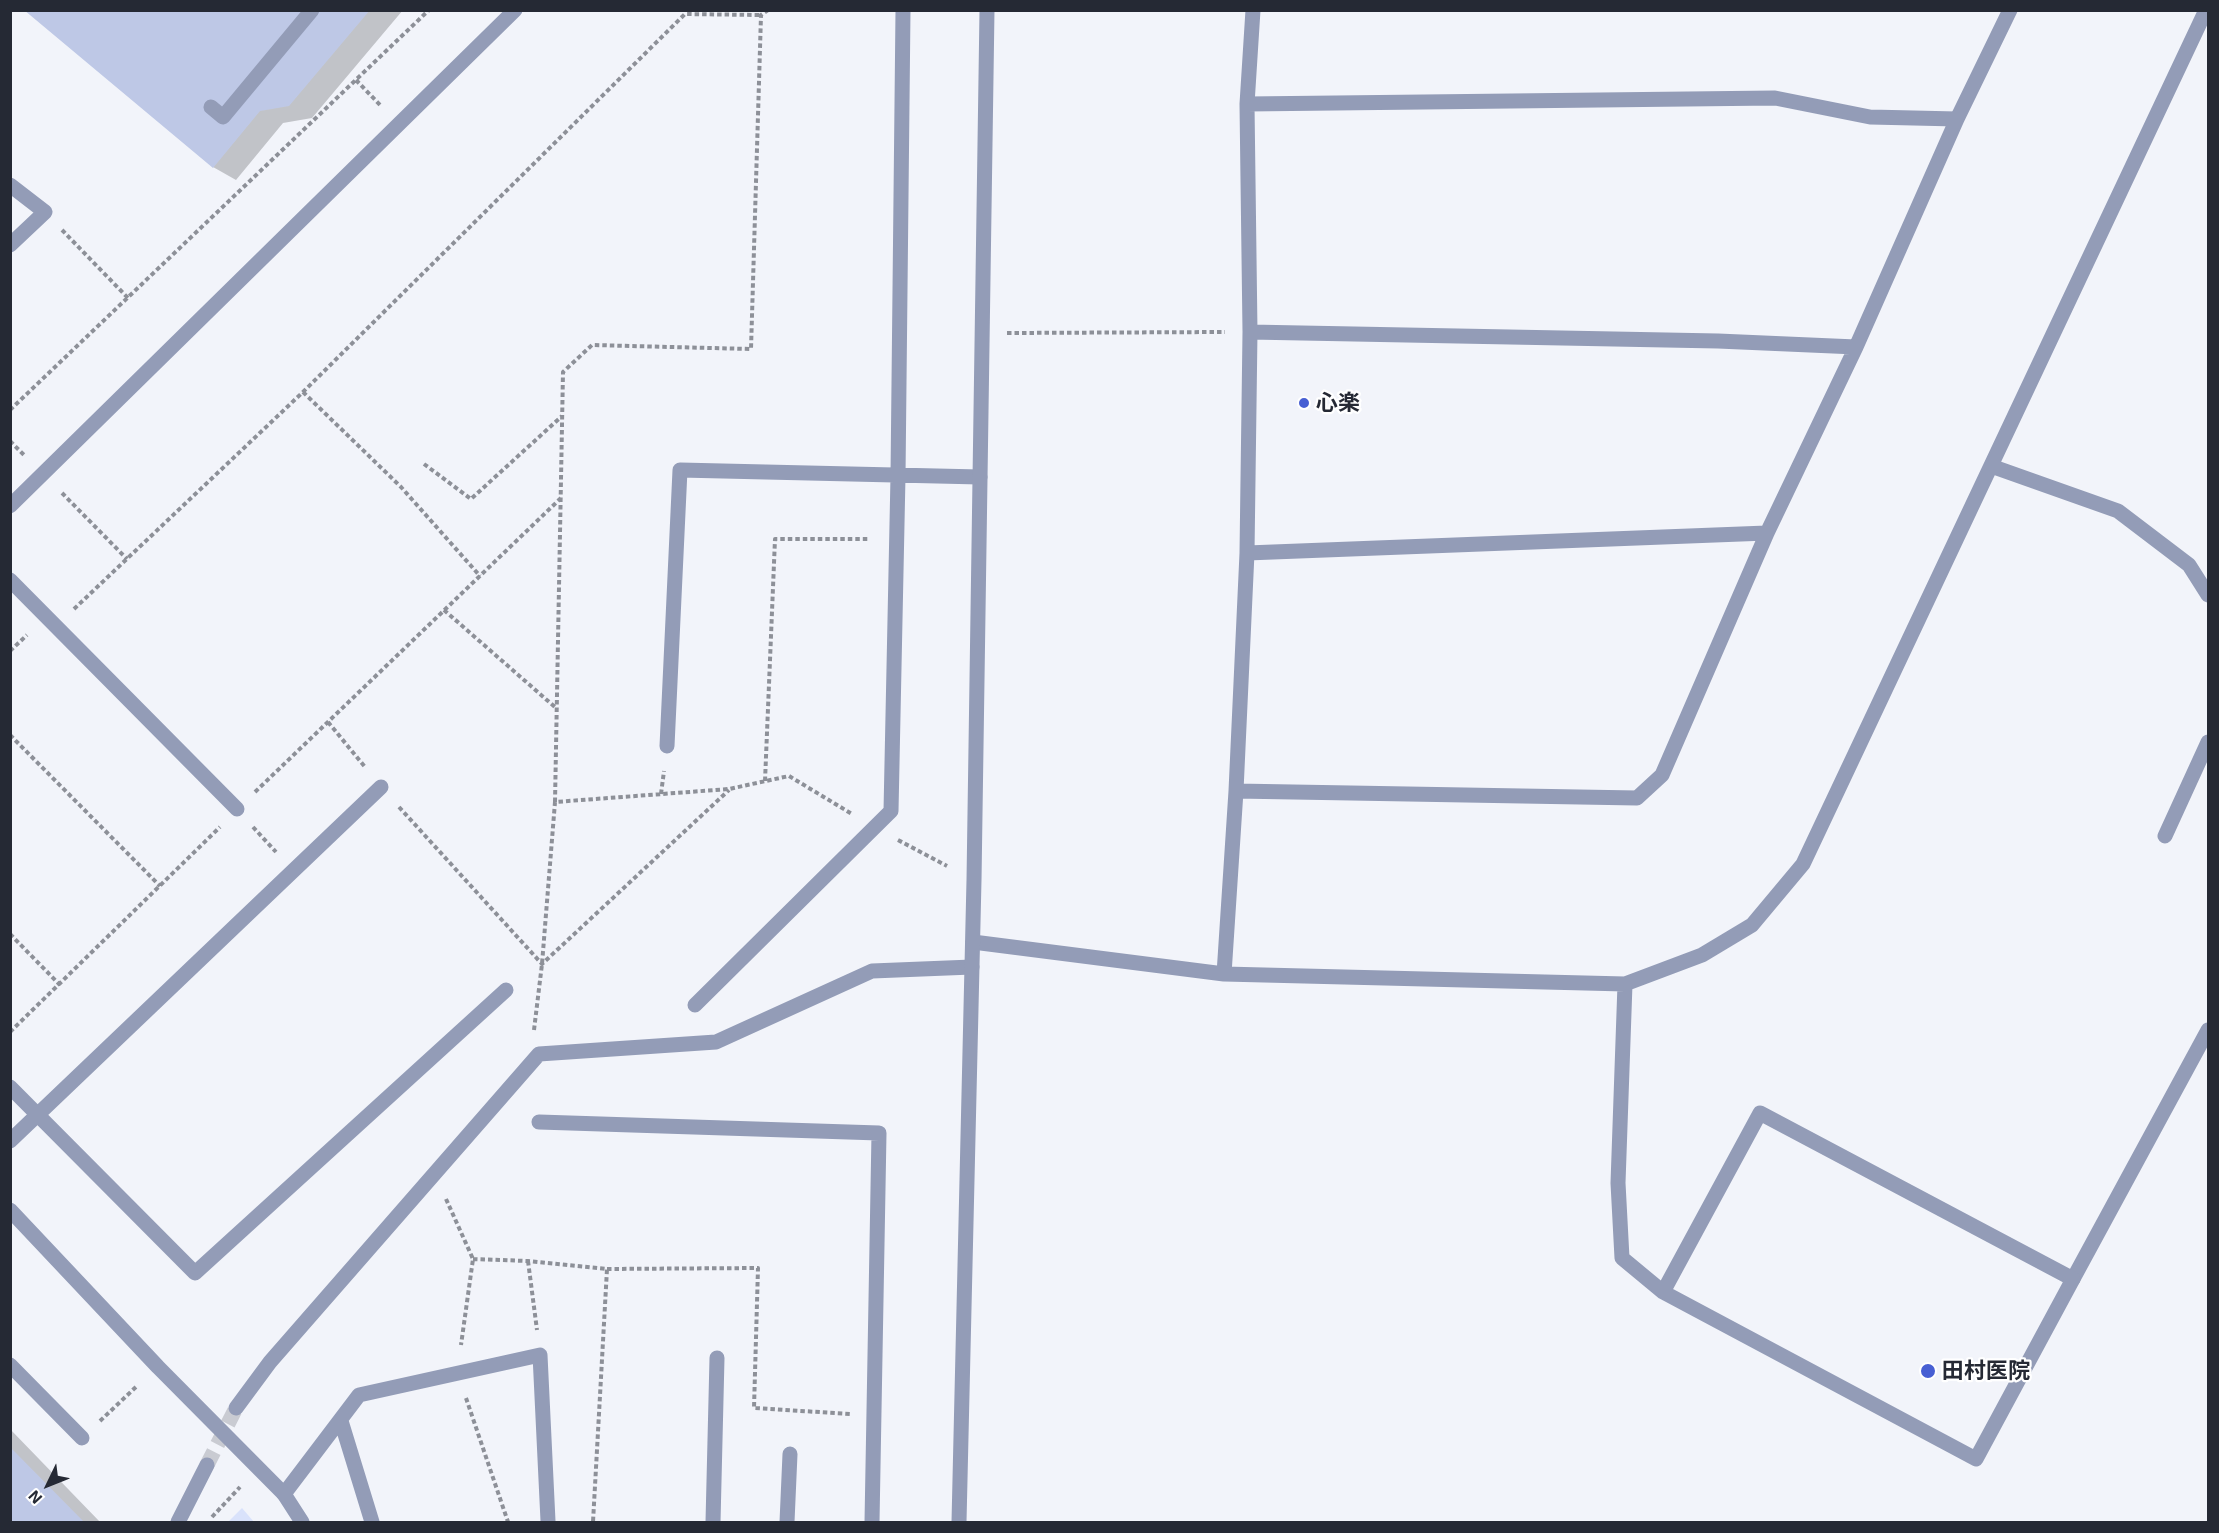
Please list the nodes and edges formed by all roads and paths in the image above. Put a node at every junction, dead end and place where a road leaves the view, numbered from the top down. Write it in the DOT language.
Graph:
graph roads {
  1 [pos="312,10"];
  2 [pos="429,10"];
  3 [pos="515,10"];
  4 [pos="768,10"];
  5 [pos="903,10"];
  6 [pos="987,10"];
  7 [pos="1253,10"];
  8 [pos="2010,10"];
  9 [pos="2206,10"];
  10 [pos="684,12"];
  11 [pos="760,15"];
  12 [pos="356,80"];
  13 [pos="1247,104"];
  14 [pos="211,107"];
  15 [pos="1957,120"];
  16 [pos="399,125"];
  17 [pos="10,184"];
  18 [pos="45,212"];
  19 [pos="10,245"];
  20 [pos="128,298"];
  21 [pos="1250,332"];
  22 [pos="982,333"];
  23 [pos="1856,347"];
  24 [pos="303,392"];
  25 [pos="10,410"];
  26 [pos="562,415"];
  27 [pos="424,464"];
  28 [pos="1990,466"];
  29 [pos="43,474"];
  30 [pos="898,476"];
  31 [pos="980,477"];
  32 [pos="561,498"];
  33 [pos="10,506"];
  34 [pos="1767,533"];
  35 [pos="897,538"];
  36 [pos="1247,553"];
  37 [pos="127,559"];
  38 [pos="480,576"];
  39 [pos="10,580"];
  40 [pos="2208,595"];
  41 [pos="444,610"];
  42 [pos="56,626"];
  43 [pos="557,709"];
  44 [pos="327,722"];
  45 [pos="10,735"];
  46 [pos="2208,742"];
  47 [pos="667,746"];
  48 [pos="765,782"];
  49 [pos="381,787"];
  50 [pos="729,789"];
  51 [pos="1236,791"];
  52 [pos="555,802"];
  53 [pos="237,810"];
  54 [pos="874,828"];
  55 [pos="2165,836"];
  56 [pos="293,870"];
  57 [pos="974,880"];
  58 [pos="160,886"];
  59 [pos="10,934"];
  60 [pos="973,942"];
  61 [pos="542,964"];
  62 [pos="972,967"];
  63 [pos="1224,974"];
  64 [pos="1625,984"];
  65 [pos="60,985"];
  66 [pos="506,990"];
  67 [pos="695,1005"];
  68 [pos="2208,1030"];
  69 [pos="10,1032"];
  70 [pos="529,1066"];
  71 [pos="10,1087"];
  72 [pos="38,1114"];
  73 [pos="539,1122"];
  74 [pos="10,1141"];
  75 [pos="10,1210"];
  76 [pos="473,1259"];
  77 [pos="528,1261"];
  78 [pos="607,1269"];
  79 [pos="2073,1280"];
  80 [pos="1663,1292"];
  81 [pos="540,1355"];
  82 [pos="717,1358"];
  83 [pos="10,1365"];
  84 [pos="158,1366"];
  85 [pos="236,1408"];
  86 [pos="874,1416"];
  87 [pos="341,1421"];
  88 [pos="82,1438"];
  89 [pos="790,1454"];
  90 [pos="207,1465"];
  91 [pos="259,1467"];
  92 [pos="284,1494"];
  93 [pos="548,1521"];
  94 [pos="178,1522"];
  95 [pos="207,1522"];
  96 [pos="302,1522"];
  97 [pos="372,1522"];
  98 [pos="593,1522"];
  99 [pos="713,1522"];
  100 [pos="787,1522"];
  101 [pos="872,1522"];
  102 [pos="959,1522"];
  1 -- 14 [label="street"];
  2 -- 12 [label="path"];
  3 -- 16 [label="street"];
  4 -- 11 [label="path"];
  5 -- 30 [label="street"];
  6 -- 22 [label="street"];
  7 -- 13 [label="street"];
  8 -- 15 [label="street"];
  9 -- 28 [label="street"];
  10 -- 11 [label="path"];
  10 -- 24 [label="path"];
  11 -- 26 [label="path"];
  12 -- 16 [label="path"];
  12 -- 20 [label="path"];
  13 -- 15 [label="street"];
  13 -- 21 [label="street"];
  15 -- 23 [label="street"];
  16 -- 29 [label="street"];
  17 -- 18 [label="street"];
  18 -- 19 [label="street"];
  18 -- 20 [label="path"];
  20 -- 25 [label="path"];
  21 -- 22 [label="path"];
  21 -- 23 [label="street"];
  21 -- 36 [label="street"];
  22 -- 31 [label="street"];
  23 -- 34 [label="street"];
  24 -- 37 [label="path"];
  24 -- 38 [label="path"];
  26 -- 27 [label="path"];
  26 -- 32 [label="path"];
  28 -- 40 [label="street"];
  28 -- 64 [label="street"];
  29 -- 33 [label="street"];
  29 -- 37 [label="path"];
  30 -- 31 [label="street"];
  30 -- 35 [label="street"];
  30 -- 47 [label="street"];
  31 -- 57 [label="street"];
  32 -- 38 [label="path"];
  32 -- 43 [label="path"];
  34 -- 36 [label="street"];
  34 -- 51 [label="street"];
  35 -- 48 [label="path"];
  35 -- 54 [label="street"];
  36 -- 51 [label="street"];
  37 -- 42 [label="path"];
  38 -- 41 [label="path"];
  39 -- 42 [label="street"];
  41 -- 43 [label="path"];
  41 -- 44 [label="path"];
  42 -- 53 [label="street"];
  43 -- 52 [label="path"];
  44 -- 49 [label="path"];
  44 -- 53 [label="path"];
  45 -- 58 [label="path"];
  46 -- 55 [label="street"];
  48 -- 50 [label="path"];
  48 -- 54 [label="path"];
  49 -- 56 [label="street"];
  49 -- 61 [label="path"];
  50 -- 52 [label="path"];
  50 -- 61 [label="path"];
  51 -- 63 [label="street"];
  52 -- 61 [label="path"];
  53 -- 56 [label="path"];
  53 -- 58 [label="path"];
  54 -- 57 [label="path"];
  54 -- 67 [label="street"];
  56 -- 72 [label="street"];
  57 -- 60 [label="street"];
  58 -- 65 [label="path"];
  59 -- 65 [label="path"];
  60 -- 62 [label="street"];
  60 -- 63 [label="street"];
  61 -- 70 [label="path"];
  62 -- 70 [label="street"];
  62 -- 102 [label="street"];
  63 -- 64 [label="street"];
  64 -- 80 [label="street"];
  65 -- 69 [label="path"];
  66 -- 72 [label="street"];
  68 -- 79 [label="street"];
  70 -- 85 [label="street"];
  71 -- 72 [label="street"];
  72 -- 74 [label="street"];
  73 -- 86 [label="street"];
  75 -- 84 [label="street"];
  76 -- 77 [label="path"];
  77 -- 78 [label="path"];
  77 -- 81 [label="path"];
  78 -- 86 [label="path"];
  78 -- 98 [label="path"];
  79 -- 80 [label="street"];
  79 -- 80 [label="street"];
  81 -- 87 [label="street"];
  81 -- 93 [label="street"];
  82 -- 99 [label="street"];
  83 -- 88 [label="street"];
  84 -- 88 [label="path"];
  84 -- 91 [label="street"];
  86 -- 101 [label="street"];
  87 -- 92 [label="street"];
  87 -- 97 [label="street"];
  89 -- 100 [label="street"];
  90 -- 94 [label="street"];
  91 -- 92 [label="street"];
  91 -- 95 [label="path"];
  92 -- 96 [label="street"];
}
